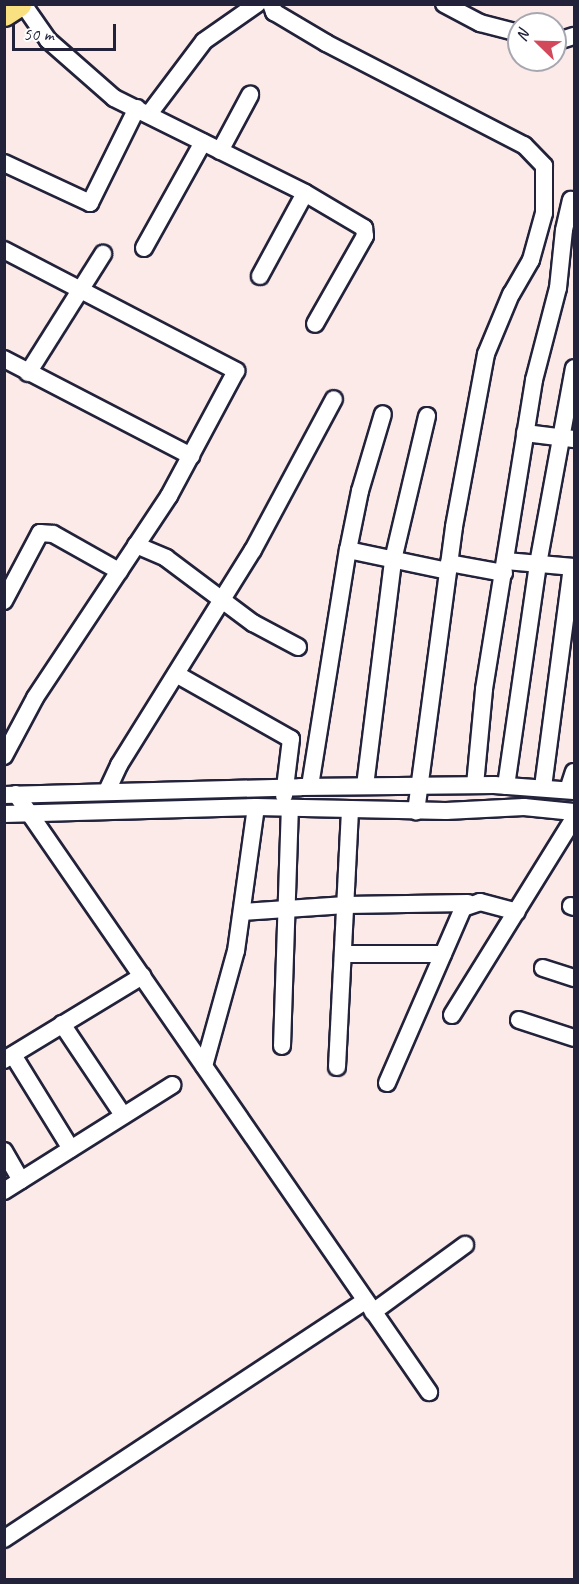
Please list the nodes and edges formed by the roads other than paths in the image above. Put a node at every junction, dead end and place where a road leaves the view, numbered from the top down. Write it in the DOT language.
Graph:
graph roads {
  1 [pos="18,4"];
  2 [pos="23,4"];
  3 [pos="257,4"];
  4 [pos="444,4"];
  5 [pos="270,5"];
  6 [pos="4,13"];
  7 [pos="507,30"];
  8 [pos="250,95"];
  9 [pos="143,111"];
  10 [pos="203,142"];
  11 [pos="220,151"];
  12 [pos="4,163"];
  13 [pos="544,189"];
  14 [pos="305,193"];
  15 [pos="573,200"];
  16 [pos="144,248"];
  17 [pos="4,250"];
  18 [pos="103,254"];
  19 [pos="260,276"];
  20 [pos="79,291"];
  21 [pos="315,324"];
  22 [pos="4,359"];
  23 [pos="574,368"];
  24 [pos="28,373"];
  25 [pos="334,399"];
  26 [pos="383,414"];
  27 [pos="427,416"];
  28 [pos="525,433"];
  29 [pos="567,438"];
  30 [pos="191,456"];
  31 [pos="136,545"];
  32 [pos="348,550"];
  33 [pos="393,560"];
  34 [pos="538,564"];
  35 [pos="448,567"];
  36 [pos="505,567"];
  37 [pos="573,567"];
  38 [pos="119,571"];
  39 [pos="224,599"];
  40 [pos="4,601"];
  41 [pos="298,647"];
  42 [pos="176,674"];
  43 [pos="4,756"];
  44 [pos="574,772"];
  45 [pos="475,785"];
  46 [pos="310,786"];
  47 [pos="364,786"];
  48 [pos="418,786"];
  49 [pos="506,786"];
  50 [pos="286,787"];
  51 [pos="543,787"];
  52 [pos="571,790"];
  53 [pos="107,791"];
  54 [pos="10,795"];
  55 [pos="256,807"];
  56 [pos="286,809"];
  57 [pos="350,809"];
  58 [pos="416,810"];
  59 [pos="28,812"];
  60 [pos="574,812"];
  61 [pos="4,814"];
  62 [pos="574,818"];
  63 [pos="468,903"];
  64 [pos="346,905"];
  65 [pos="286,910"];
  66 [pos="243,912"];
  67 [pos="517,912"];
  68 [pos="344,954"];
  69 [pos="443,954"];
  70 [pos="543,968"];
  71 [pos="142,976"];
  72 [pos="574,978"];
  73 [pos="453,1015"];
  74 [pos="519,1020"];
  75 [pos="63,1024"];
  76 [pos="574,1038"];
  77 [pos="282,1046"];
  78 [pos="9,1058"];
  79 [pos="204,1066"];
  80 [pos="337,1067"];
  81 [pos="387,1083"];
  82 [pos="172,1085"];
  83 [pos="123,1115"];
  84 [pos="71,1149"];
  85 [pos="4,1151"];
  86 [pos="21,1181"];
  87 [pos="4,1191"];
  88 [pos="465,1245"];
  89 [pos="369,1306"];
  90 [pos="429,1392"];
  91 [pos="7,1532"];
  1 -- 6 [label="main road"];
  2 -- 9 [label="street"];
  3 -- 9 [label="street"];
  4 -- 7 [label="street"];
  5 -- 13 [label="street"];
  8 -- 11 [label="street"];
  9 -- 10 [label="street"];
  9 -- 12 [label="street"];
  10 -- 11 [label="street"];
  10 -- 16 [label="street"];
  11 -- 14 [label="street"];
  13 -- 15 [label="street"];
  13 -- 35 [label="street"];
  14 -- 19 [label="street"];
  14 -- 21 [label="street"];
  15 -- 28 [label="street"];
  17 -- 20 [label="street"];
  18 -- 20 [label="street"];
  20 -- 24 [label="street"];
  20 -- 30 [label="street"];
  22 -- 24 [label="street"];
  23 -- 29 [label="street"];
  24 -- 30 [label="street"];
  25 -- 39 [label="street"];
  26 -- 32 [label="street"];
  27 -- 33 [label="street"];
  28 -- 29 [label="street"];
  28 -- 36 [label="street"];
  29 -- 34 [label="street"];
  30 -- 31 [label="street"];
  31 -- 38 [label="street"];
  31 -- 39 [label="street"];
  32 -- 33 [label="street"];
  32 -- 46 [label="street"];
  33 -- 35 [label="street"];
  33 -- 47 [label="street"];
  34 -- 36 [label="street"];
  34 -- 37 [label="street"];
  34 -- 49 [label="street"];
  35 -- 36 [label="street"];
  35 -- 48 [label="street"];
  36 -- 45 [label="street"];
  37 -- 51 [label="street"];
  38 -- 40 [label="street"];
  38 -- 43 [label="street"];
  39 -- 41 [label="street"];
  39 -- 42 [label="street"];
  42 -- 50 [label="street"];
  42 -- 53 [label="street"];
  44 -- 52 [label="street"];
  45 -- 48 [label="street"];
  45 -- 49 [label="street"];
  46 -- 47 [label="street"];
  46 -- 50 [label="street"];
  47 -- 48 [label="street"];
  48 -- 58 [label="street"];
  49 -- 51 [label="street"];
  50 -- 53 [label="street"];
  50 -- 56 [label="street"];
  51 -- 52 [label="street"];
  53 -- 54 [label="street"];
  54 -- 59 [label="street"];
  55 -- 56 [label="street"];
  55 -- 59 [label="street"];
  55 -- 66 [label="street"];
  56 -- 57 [label="street"];
  56 -- 65 [label="street"];
  57 -- 58 [label="street"];
  57 -- 64 [label="street"];
  58 -- 60 [label="street"];
  59 -- 61 [label="street"];
  59 -- 71 [label="street"];
  62 -- 67 [label="street"];
  63 -- 64 [label="street"];
  63 -- 67 [label="street"];
  63 -- 69 [label="street"];
  64 -- 65 [label="street"];
  64 -- 68 [label="street"];
  65 -- 66 [label="street"];
  65 -- 77 [label="street"];
  66 -- 79 [label="street"];
  67 -- 73 [label="street"];
  68 -- 69 [label="street"];
  68 -- 80 [label="street"];
  69 -- 81 [label="street"];
  70 -- 72 [label="street"];
  71 -- 75 [label="street"];
  71 -- 79 [label="street"];
  74 -- 76 [label="street"];
  75 -- 78 [label="street"];
  75 -- 83 [label="street"];
  78 -- 84 [label="street"];
  79 -- 89 [label="street"];
  82 -- 83 [label="street"];
  83 -- 84 [label="street"];
  84 -- 86 [label="street"];
  85 -- 86 [label="street"];
  86 -- 87 [label="street"];
  88 -- 89 [label="street"];
  89 -- 90 [label="street"];
  89 -- 91 [label="street"];
}
